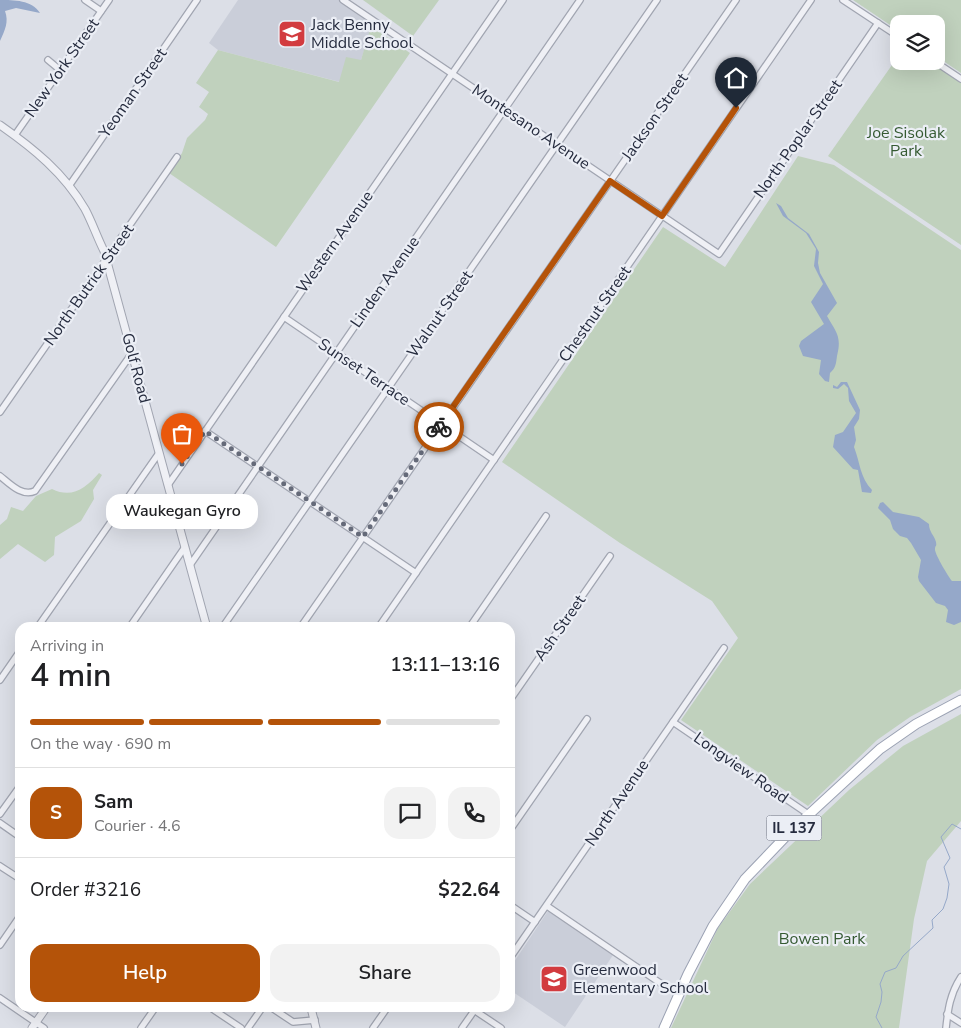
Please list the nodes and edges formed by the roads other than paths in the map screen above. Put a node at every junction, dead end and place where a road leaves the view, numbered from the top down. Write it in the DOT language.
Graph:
graph roads {
  1 [pos="85,0"];
  2 [pos="109,0"];
  3 [pos="197,0"];
  4 [pos="343,0"];
  5 [pos="503,0"];
  6 [pos="580,0"];
  7 [pos="657,0"];
  8 [pos="736,0"];
  9 [pos="811,0"];
  10 [pos="843,0"];
  11 [pos="101,11"];
  12 [pos="878,23"];
  13 [pos="890,31"];
  14 [pos="48,60"];
  15 [pos="945,68"];
  16 [pos="60,70"];
  17 [pos="452,74"];
  18 [pos="961,79"];
  19 [pos="504,109"];
  20 [pos="0,125"];
  21 [pos="15,135"];
  22 [pos="557,145"];
  23 [pos="177,157"];
  24 [pos="610,181"];
  25 [pos="68,186"];
  26 [pos="662,216"];
  27 [pos="719,254"];
  28 [pos="107,260"];
  29 [pos="284,317"];
  30 [pos="132,353"];
  31 [pos="336,353"];
  32 [pos="388,388"];
  33 [pos="0,412"];
  34 [pos="441,424"];
  35 [pos="205,431"];
  36 [pos="159,453"];
  37 [pos="494,460"];
  38 [pos="258,466"];
  39 [pos="0,476"];
  40 [pos="168,485"];
  41 [pos="310,502"];
  42 [pos="546,516"];
  43 [pos="363,537"];
  44 [pos="185,547"];
  45 [pos="610,556"];
  46 [pos="190,565"];
  47 [pos="416,573"];
  48 [pos="41,622"];
  49 [pos="133,622"];
  50 [pos="205,622"];
  51 [pos="226,622"];
  52 [pos="304,622"];
  53 [pos="382,622"];
  54 [pos="474,622"];
  55 [pos="724,648"];
  56 [pos="15,662"];
  57 [pos="0,680"];
  58 [pos="515,693"];
  59 [pos="961,700"];
  60 [pos="587,719"];
  61 [pos="673,722"];
  62 [pos="15,793"];
  63 [pos="0,814"];
  64 [pos="808,814"];
  65 [pos="0,823"];
  66 [pos="515,823"];
  67 [pos="15,834"];
  68 [pos="0,866"];
  69 [pos="15,876"];
  70 [pos="547,906"];
  71 [pos="515,908"];
  72 [pos="535,922"];
  73 [pos="15,923"];
  74 [pos="0,945"];
  75 [pos="515,951"];
  76 [pos="961,978"];
  77 [pos="666,987"];
  78 [pos="0,998"];
  79 [pos="15,1010"];
  80 [pos="18,1012"];
  81 [pos="43,1012"];
  82 [pos="152,1012"];
  83 [pos="217,1012"];
  84 [pos="259,1012"];
  85 [pos="278,1012"];
  86 [pos="312,1012"];
  87 [pos="384,1012"];
  88 [pos="472,1012"];
  89 [pos="479,1012"];
  90 [pos="947,1014"];
  91 [pos="314,1020"];
  92 [pos="961,1023"];
  93 [pos="34,1025"];
  94 [pos="44,1028"];
  95 [pos="141,1028"];
  96 [pos="241,1028"];
  97 [pos="248,1028"];
  98 [pos="316,1028"];
  99 [pos="373,1028"];
  100 [pos="462,1028"];
  101 [pos="501,1028"];
  102 [pos="664,1028"];
  103 [pos="946,1028"];
  1 -- 11 [label="street"];
  2 -- 11 [label="street, New York Street"];
  3 -- 25 [label="street, Yeoman Street"];
  4 -- 17 [label="street, Montesano Avenue"];
  5 -- 17 [label="street, Western Avenue"];
  6 -- 19 [label="street, Linden Avenue"];
  7 -- 22 [label="street, Walnut Street"];
  8 -- 24 [label="street, Jackson Street"];
  9 -- 26 [label="street, Chestnut Street"];
  10 -- 12 [label="street"];
  11 -- 16 [label="street, New York Street"];
  12 -- 13 [label="street"];
  12 -- 27 [label="street, North Poplar Street"];
  14 -- 16 [label="street"];
  15 -- 18 [label="street"];
  16 -- 21 [label="street, New York Street"];
  17 -- 19 [label="street, Montesano Avenue"];
  17 -- 29 [label="street, Western Avenue"];
  19 -- 22 [label="street, Montesano Avenue"];
  19 -- 31 [label="street, Linden Avenue"];
  20 -- 21 [label="street, Golf Road"];
  21 -- 25 [label="street, Golf Road"];
  22 -- 24 [label="street, Montesano Avenue"];
  22 -- 32 [label="street, Walnut Street"];
  23 -- 28 [label="street, North Butrick Street"];
  24 -- 26 [label="street, Montesano Avenue"];
  24 -- 34 [label="street, Jackson Street"];
  25 -- 28 [label="street, Golf Road"];
  26 -- 27 [label="street, Montesano Avenue"];
  26 -- 37 [label="street, Chestnut Street"];
  28 -- 30 [label="street, Golf Road"];
  28 -- 33 [label="street, North Butrick Street"];
  29 -- 31 [label="street, Sunset Terrace"];
  29 -- 35 [label="street, Western Avenue"];
  30 -- 36 [label="street, Golf Road"];
  30 -- 39 [label="street"];
  31 -- 32 [label="street, Sunset Terrace"];
  31 -- 38 [label="street, Linden Avenue"];
  32 -- 34 [label="street, Sunset Terrace"];
  32 -- 41 [label="street, Walnut Street"];
  34 -- 37 [label="street, Sunset Terrace"];
  34 -- 43 [label="street, Jackson Street"];
  35 -- 38 [label="street"];
  35 -- 40 [label="street, Western Avenue"];
  36 -- 40 [label="street, Golf Road"];
  36 -- 48 [label="street"];
  37 -- 47 [label="street, Chestnut Street"];
  38 -- 41 [label="street"];
  38 -- 46 [label="street, Linden Avenue"];
  40 -- 44 [label="street, Golf Road"];
  41 -- 43 [label="street"];
  41 -- 51 [label="street, Walnut Street"];
  42 -- 54 [label="street"];
  43 -- 47 [label="street"];
  43 -- 52 [label="street, Jackson Street"];
  44 -- 46 [label="street, Golf Road"];
  44 -- 49 [label="street"];
  45 -- 58 [label="street, Ash Street"];
  46 -- 50 [label="street, Golf Road"];
  47 -- 53 [label="street, Chestnut Street"];
  55 -- 61 [label="street, North Avenue"];
  56 -- 57 [label="street"];
  59 -- 64 [label="main road, IL 137"];
  60 -- 66 [label="street"];
  61 -- 64 [label="street, Longview Road"];
  61 -- 70 [label="street, North Avenue"];
  62 -- 63 [label="street"];
  64 -- 102 [label="main road, IL 137"];
  65 -- 67 [label="street"];
  68 -- 69 [label="street"];
  70 -- 72 [label="street, North Avenue"];
  70 -- 77 [label="street"];
  71 -- 72 [label="street"];
  72 -- 75 [label="street, North Avenue"];
  73 -- 74 [label="street"];
  76 -- 90 [label="street"];
  78 -- 79 [label="street"];
  80 -- 93 [label="street"];
  81 -- 93 [label="street"];
  82 -- 95 [label="street"];
  83 -- 96 [label="street"];
  84 -- 97 [label="street"];
  85 -- 91 [label="street"];
  86 -- 91 [label="street"];
  87 -- 99 [label="street"];
  88 -- 100 [label="street"];
  89 -- 101 [label="street"];
  90 -- 92 [label="street"];
  90 -- 103 [label="street"];
  91 -- 98 [label="street"];
  93 -- 94 [label="street"];
}
